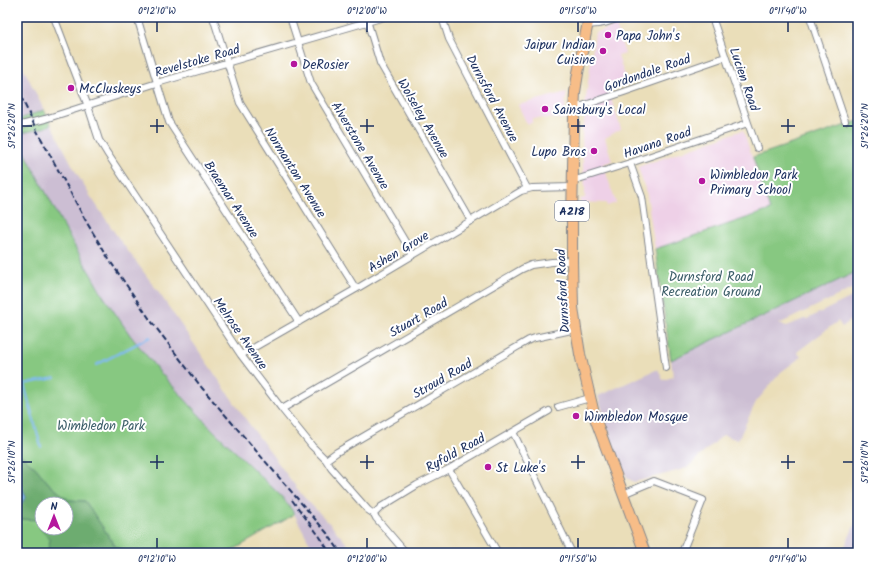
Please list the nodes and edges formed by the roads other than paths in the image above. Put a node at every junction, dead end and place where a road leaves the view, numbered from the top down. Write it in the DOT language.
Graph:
graph roads {
  1 [pos="54,17"];
  2 [pos="137,17"];
  3 [pos="213,17"];
  4 [pos="290,17"];
  5 [pos="384,17"];
  6 [pos="442,17"];
  7 [pos="622,17"];
  8 [pos="712,17"];
  9 [pos="810,17"];
  10 [pos="367,19"];
  11 [pos="588,20"];
  12 [pos="298,42"];
  13 [pos="726,57"];
  14 [pos="227,63"];
  15 [pos="157,83"];
  16 [pos="87,105"];
  17 [pos="574,106"];
  18 [pos="845,121"];
  19 [pos="748,123"];
  20 [pos="17,126"];
  21 [pos="757,148"];
  22 [pos="630,163"];
  23 [pos="572,184"];
  24 [pos="527,188"];
  25 [pos="471,221"];
  26 [pos="413,254"];
  27 [pos="572,261"];
  28 [pos="356,289"];
  29 [pos="298,322"];
  30 [pos="576,329"];
  31 [pos="241,354"];
  32 [pos="666,368"];
  33 [pos="590,398"];
  34 [pos="558,407"];
  35 [pos="282,409"];
  36 [pos="549,411"];
  37 [pos="513,432"];
  38 [pos="326,460"];
  39 [pos="449,469"];
  40 [pos="623,494"];
  41 [pos="374,514"];
  42 [pos="406,553"];
  43 [pos="498,553"];
  44 [pos="572,553"];
  45 [pos="645,553"];
  46 [pos="679,553"];
  1 -- 16 [label="street, Melrose Avenue"];
  2 -- 15 [label="street, Braemar Avenue"];
  3 -- 14 [label="street, Normanton Avenue"];
  4 -- 12 [label="street, Alverstone Avenue"];
  5 -- 10 [label="street, Revelstoke Road"];
  6 -- 24 [label="street, Durnsford Avenue"];
  7 -- 11 [label="street"];
  8 -- 13 [label="street, Lucien Road"];
  9 -- 18 [label="street"];
  10 -- 12 [label="street, Revelstoke Road"];
  10 -- 25 [label="street, Wolseley Avenue"];
  11 -- 17 [label="main road, Durnsford Road / A218"];
  12 -- 14 [label="street, Revelstoke Road"];
  12 -- 26 [label="street, Alverstone Avenue"];
  13 -- 17 [label="street, Gordondale Road"];
  13 -- 19 [label="street, Lucien Road"];
  14 -- 15 [label="street, Revelstoke Road"];
  14 -- 28 [label="street, Normanton Avenue"];
  15 -- 16 [label="street, Revelstoke Road"];
  15 -- 29 [label="street, Braemar Avenue"];
  16 -- 20 [label="street, Revelstoke Road"];
  16 -- 31 [label="street, Melrose Avenue"];
  17 -- 23 [label="main road, Durnsford Road / A218"];
  19 -- 21 [label="street, Lucien Road"];
  19 -- 22 [label="street, Havana Road"];
  22 -- 23 [label="street, Havana Road"];
  22 -- 32 [label="street"];
  23 -- 24 [label="street, Ashen Grove"];
  23 -- 27 [label="main road, Durnsford Road / A218"];
  24 -- 25 [label="street, Ashen Grove"];
  25 -- 26 [label="street, Ashen Grove"];
  26 -- 28 [label="street, Ashen Grove"];
  27 -- 30 [label="main road, Durnsford Road / A218"];
  27 -- 35 [label="street, Stuart Road"];
  28 -- 29 [label="street, Ashen Grove"];
  29 -- 31 [label="street, Ashen Grove"];
  30 -- 33 [label="main road, Durnsford Road / A218"];
  30 -- 38 [label="street, Stroud Road"];
  31 -- 35 [label="street, Melrose Avenue"];
  33 -- 34 [label="street"];
  33 -- 40 [label="main road, Durnsford Road / A218"];
  35 -- 38 [label="street, Melrose Avenue"];
  36 -- 37 [label="street, Ryfold Road"];
  37 -- 39 [label="street, Ryfold Road"];
  37 -- 44 [label="street"];
  38 -- 41 [label="street, Melrose Avenue"];
  39 -- 41 [label="street, Ryfold Road"];
  39 -- 43 [label="street"];
  40 -- 45 [label="main road, Durnsford Road / A218"];
  40 -- 46 [label="street"];
  41 -- 42 [label="street, Melrose Avenue"];
}
